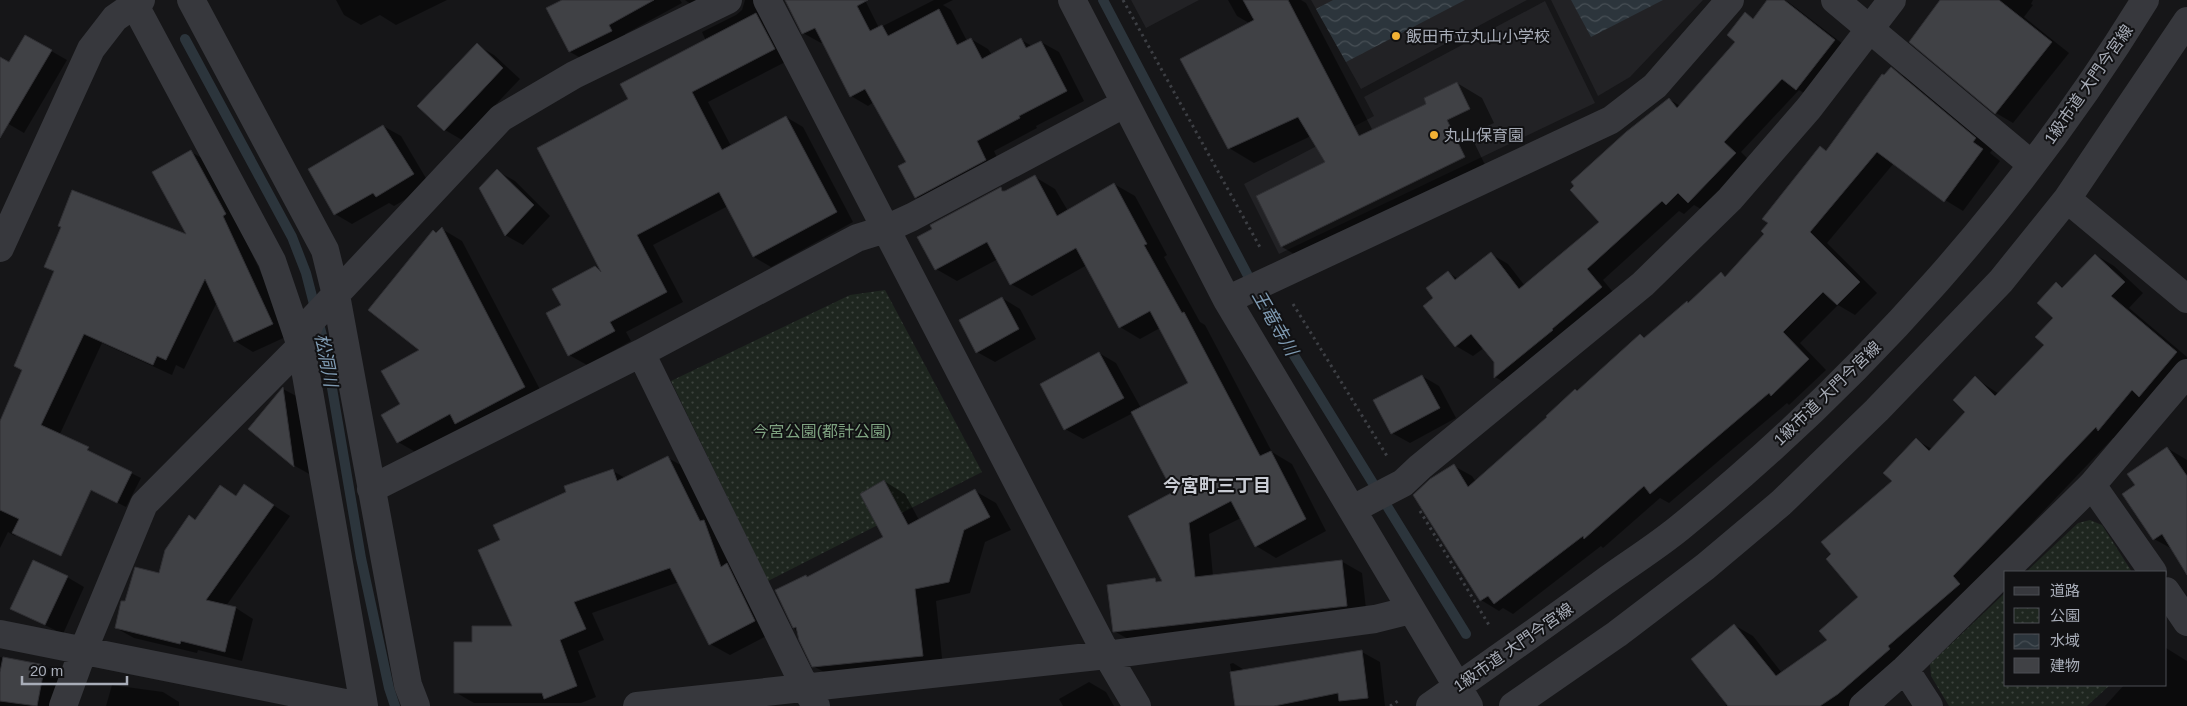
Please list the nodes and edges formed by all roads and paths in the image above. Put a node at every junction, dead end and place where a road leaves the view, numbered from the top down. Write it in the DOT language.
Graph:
graph roads {
  1 [pos="191,0"];
  2 [pos="728,0"];
  3 [pos="767,0"];
  4 [pos="1072,0"];
  5 [pos="1123,0"];
  6 [pos="1730,0"];
  7 [pos="1835,0"];
  8 [pos="1892,0"];
  9 [pos="2145,0"];
  10 [pos="136,2"];
  11 [pos="2187,21"];
  12 [pos="1870,29"];
  13 [pos="1124,104"];
  14 [pos="2031,164"];
  15 [pos="2067,198"];
  16 [pos="886,229"];
  17 [pos="0,248"];
  18 [pos="1252,289"];
  19 [pos="2187,299"];
  20 [pos="325,306"];
  21 [pos="301,346"];
  22 [pos="641,353"];
  23 [pos="2187,373"];
  24 [pos="2092,485"];
  25 [pos="1398,486"];
  26 [pos="371,489"];
  27 [pos="1358,506"];
  28 [pos="2004,571"];
  29 [pos="2004,571"];
  30 [pos="2152,571"];
  31 [pos="2167,592"];
  32 [pos="1411,610"];
  33 [pos="2187,622"];
  34 [pos="1489,626"];
  35 [pos="0,634"];
  36 [pos="83,650"];
  37 [pos="1107,655"];
  38 [pos="1905,668"];
  39 [pos="811,696"];
  40 [pos="1463,697"];
  41 [pos="63,706"];
  42 [pos="360,706"];
  43 [pos="364,706"];
  44 [pos="416,706"];
  45 [pos="638,706"];
  46 [pos="1137,706"];
  47 [pos="1430,706"];
  48 [pos="1513,706"];
  49 [pos="1863,706"];
  50 [pos="1929,706"];
  1 -- 20 [label="street"];
  2 -- 20 [label="street"];
  3 -- 16 [label="street"];
  4 -- 13 [label="street"];
  5 -- 18 [label="path"];
  6 -- 18 [label="street"];
  7 -- 12 [label="street"];
  8 -- 12 [label="street"];
  9 -- 14 [label="street, 1級市道 大門今宮線"];
  10 -- 17 [label="street"];
  10 -- 21 [label="street"];
  11 -- 15 [label="street"];
  12 -- 14 [label="street"];
  12 -- 25 [label="street"];
  13 -- 16 [label="street"];
  13 -- 18 [label="street"];
  14 -- 40 [label="street, 1級市道 大門今宮線"];
  15 -- 19 [label="street"];
  15 -- 48 [label="street"];
  16 -- 22 [label="street"];
  16 -- 37 [label="street"];
  18 -- 25 [label="path"];
  18 -- 27 [label="street"];
  20 -- 21 [label="street"];
  20 -- 26 [label="street"];
  21 -- 36 [label="street"];
  21 -- 43 [label="street"];
  22 -- 26 [label="street"];
  22 -- 39 [label="street"];
  23 -- 24 [label="street"];
  24 -- 28 [label="street"];
  24 -- 30 [label="street"];
  25 -- 27 [label="street"];
  25 -- 34 [label="path"];
  26 -- 44 [label="street"];
  27 -- 32 [label="street"];
  29 -- 38 [label="street"];
  31 -- 33 [label="street"];
  32 -- 37 [label="street"];
  32 -- 40 [label="street"];
  35 -- 36 [label="street"];
  36 -- 41 [label="street"];
  36 -- 42 [label="street"];
  37 -- 39 [label="street"];
  37 -- 46 [label="street"];
  38 -- 49 [label="street"];
  38 -- 50 [label="street"];
  39 -- 45 [label="street"];
  40 -- 47 [label="street, 1級市道 大門今宮線"];
}
